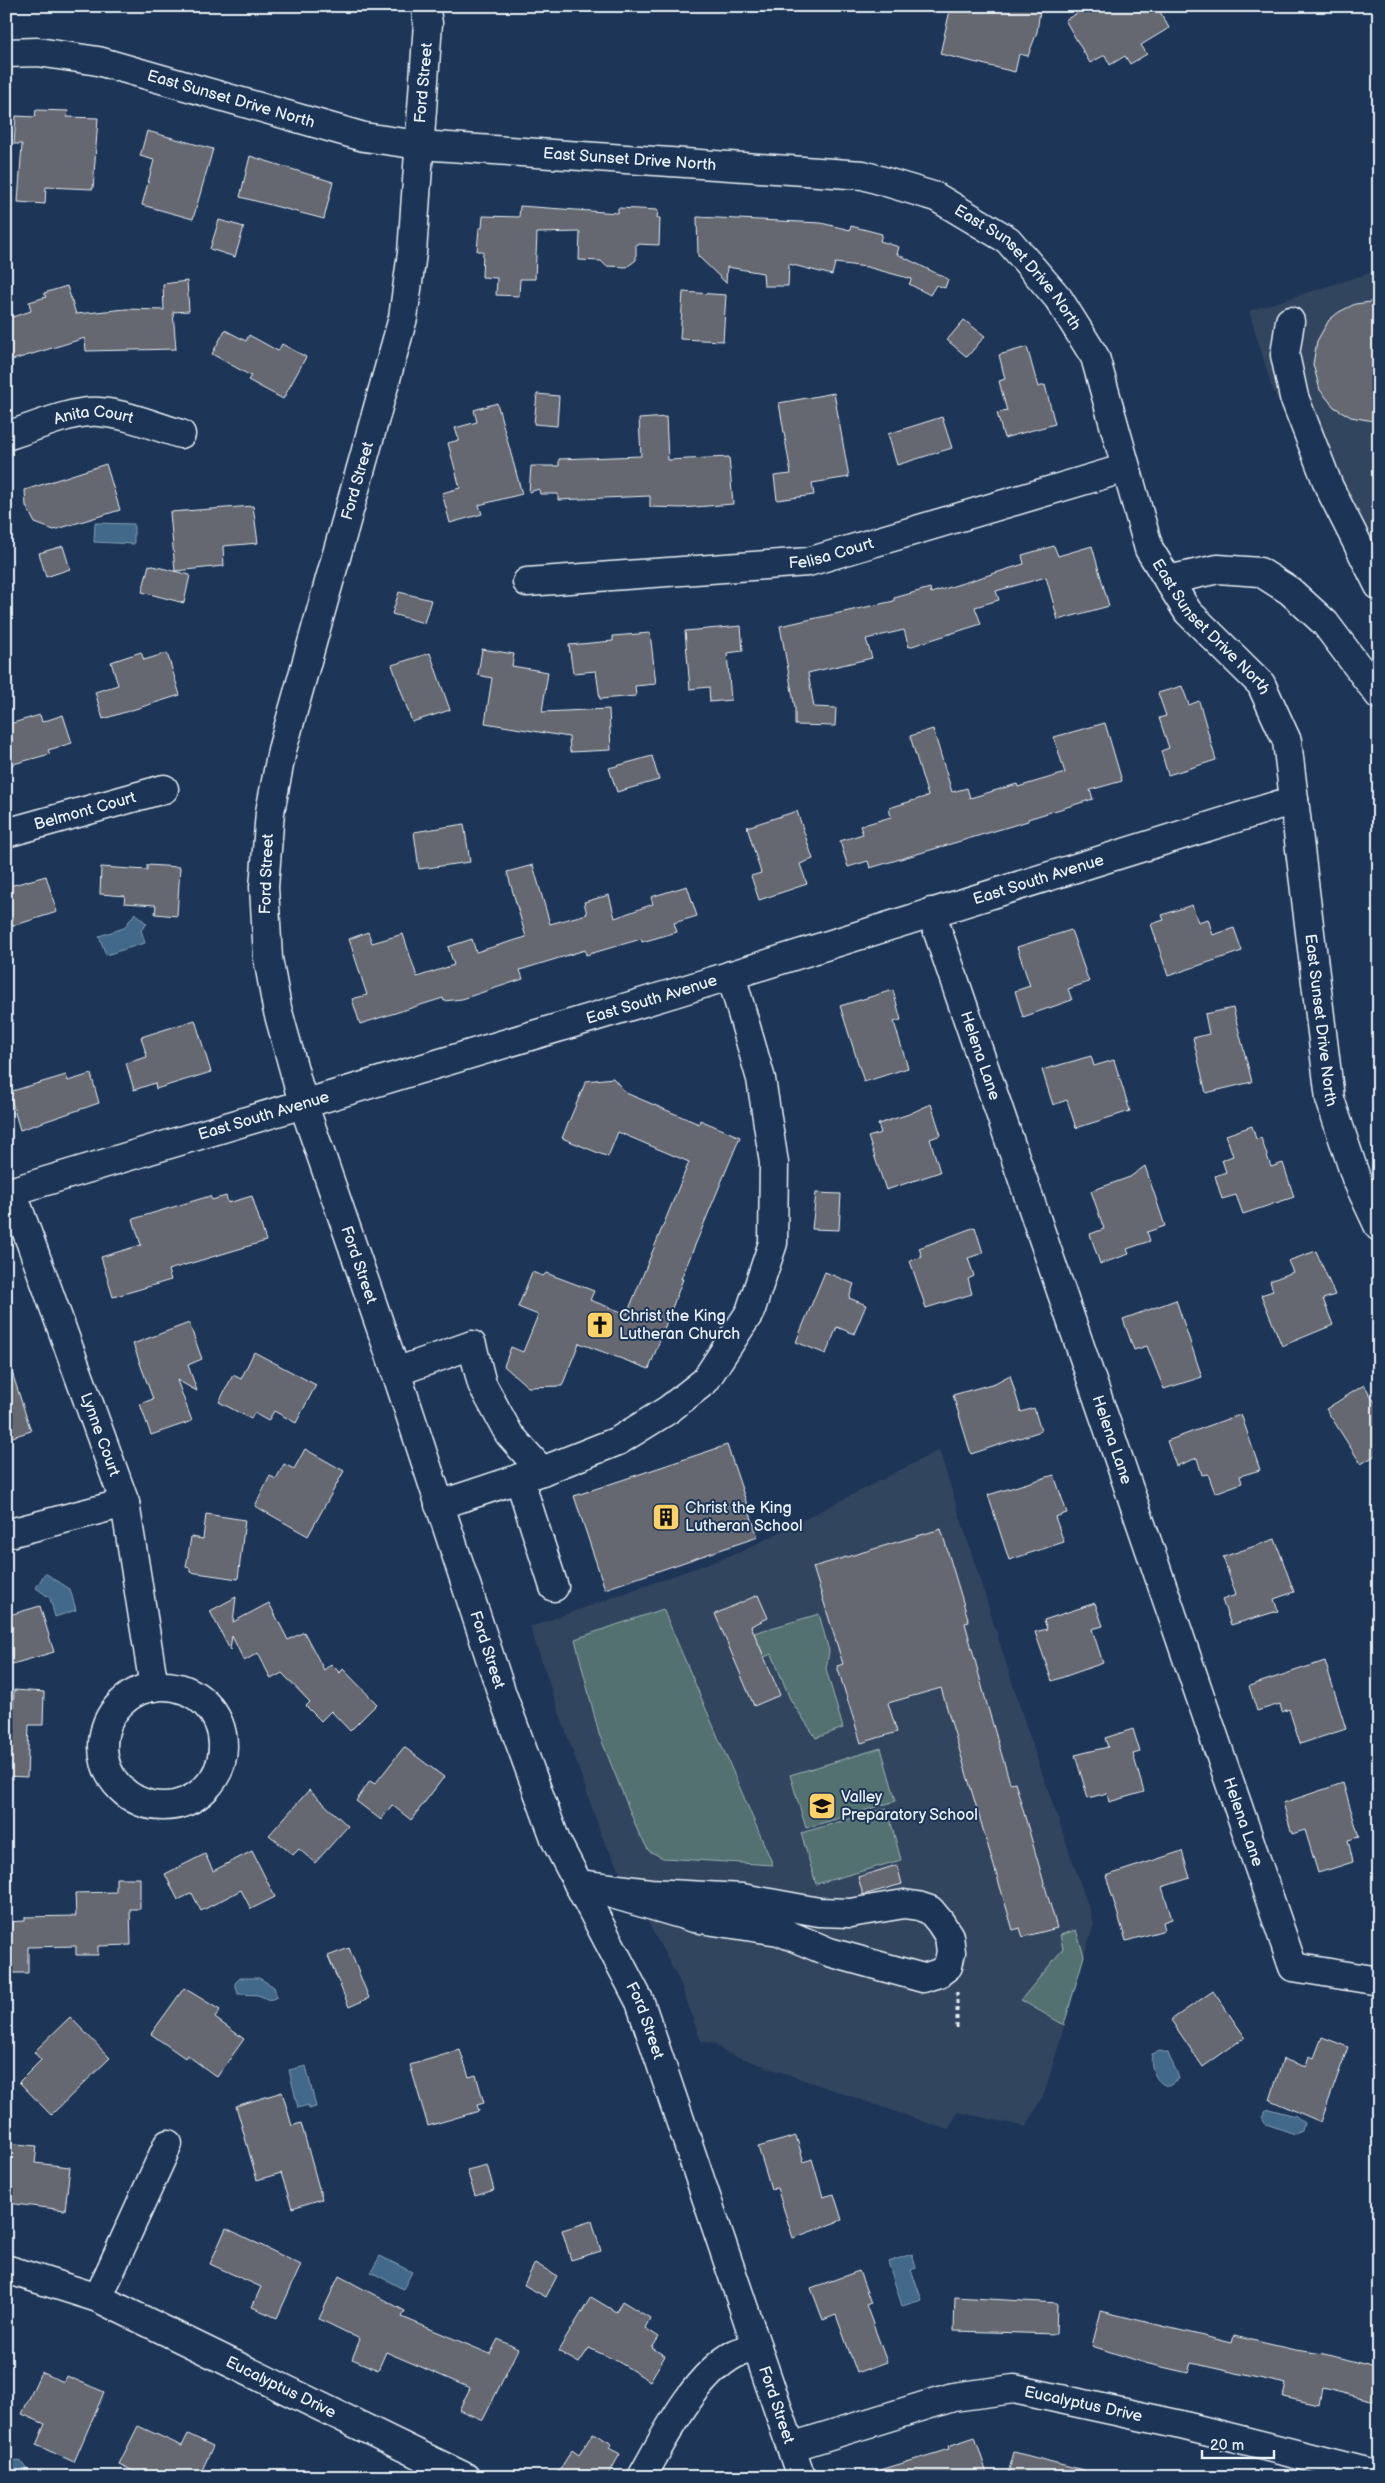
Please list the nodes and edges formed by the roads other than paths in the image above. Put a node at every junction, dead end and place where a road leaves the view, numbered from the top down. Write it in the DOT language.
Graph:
graph roads {
  1 [pos="425,6"];
  2 [pos="6,53"];
  3 [pos="419,145"];
  4 [pos="1290,321"];
  5 [pos="181,434"];
  6 [pos="6,436"];
  7 [pos="1126,468"];
  8 [pos="1168,580"];
  9 [pos="527,582"];
  10 [pos="1379,586"];
  11 [pos="1379,695"];
  12 [pos="164,789"];
  13 [pos="1294,800"];
  14 [pos="6,833"];
  15 [pos="931,912"];
  16 [pos="731,975"];
  17 [pos="303,1103"];
  18 [pos="9,1192"];
  19 [pos="1379,1227"];
  20 [pos="396,1372"];
  21 [pos="530,1474"];
  22 [pos="125,1503"];
  23 [pos="439,1505"];
  24 [pos="6,1534"];
  25 [pos="554,1587"];
  26 [pos="154,1687"];
  27 [pos="578,1884"];
  28 [pos="1379,1981"];
  29 [pos="168,2144"];
  30 [pos="6,2268"];
  31 [pos="98,2298"];
  32 [pos="757,2347"];
  33 [pos="791,2447"];
  34 [pos="1379,2476"];
  35 [pos="465,2477"];
  36 [pos="642,2477"];
  37 [pos="801,2477"];
  1 -- 3 [label="street, Ford Street"];
  2 -- 3 [label="street, East Sunset Drive North"];
  3 -- 7 [label="street, East Sunset Drive North"];
  3 -- 17 [label="street, Ford Street"];
  4 -- 10 [label="street"];
  5 -- 6 [label="street, Anita Court"];
  7 -- 8 [label="street, East Sunset Drive North"];
  7 -- 9 [label="street, Felisa Court"];
  8 -- 11 [label="street"];
  8 -- 13 [label="street, East Sunset Drive North"];
  12 -- 14 [label="street, Belmont Court"];
  13 -- 15 [label="street, East South Avenue"];
  13 -- 19 [label="street, East Sunset Drive North"];
  15 -- 16 [label="street, East South Avenue"];
  15 -- 28 [label="street, Helena Lane"];
  16 -- 17 [label="street, East South Avenue"];
  16 -- 21 [label="street"];
  17 -- 18 [label="street, East South Avenue"];
  17 -- 20 [label="street, Ford Street"];
  18 -- 22 [label="street, Lynne Court"];
  20 -- 21 [label="street"];
  20 -- 23 [label="street, Ford Street"];
  21 -- 23 [label="street"];
  21 -- 25 [label="street"];
  22 -- 24 [label="street"];
  22 -- 26 [label="street, Lynne Court"];
  23 -- 27 [label="street, Ford Street"];
  26 -- 26 [label="street"];
  27 -- 27 [label="street"];
  27 -- 32 [label="street, Ford Street"];
  29 -- 31 [label="street"];
  30 -- 31 [label="street, Eucalyptus Drive"];
  31 -- 35 [label="street, Eucalyptus Drive"];
  32 -- 33 [label="street, Ford Street"];
  32 -- 36 [label="street"];
  33 -- 34 [label="street, Eucalyptus Drive"];
  33 -- 37 [label="street, Ford Street"];
}
